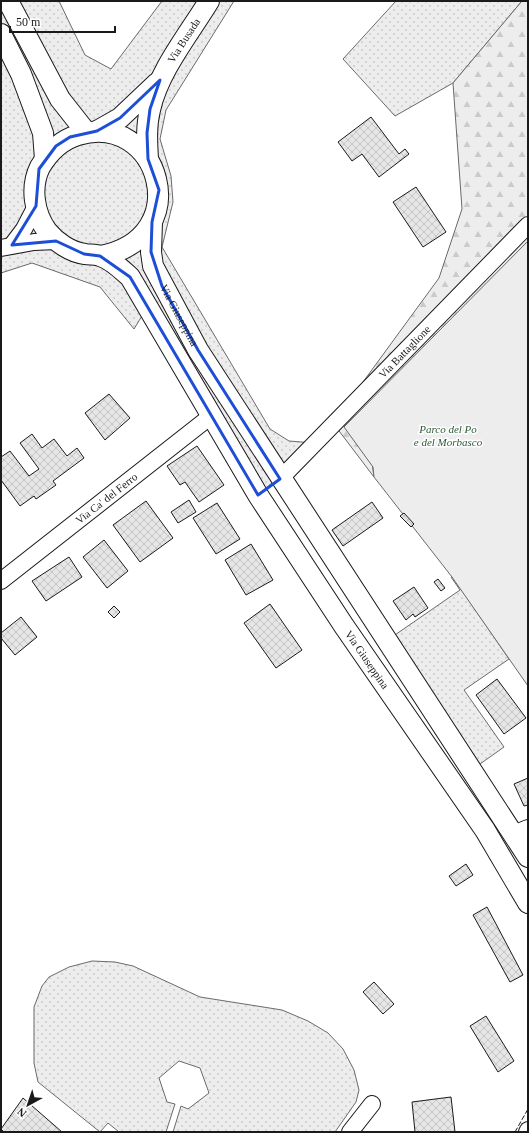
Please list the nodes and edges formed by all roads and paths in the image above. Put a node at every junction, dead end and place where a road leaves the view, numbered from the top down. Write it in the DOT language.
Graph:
graph roads {
  1 [pos="8,1"];
  2 [pos="209,1"];
  3 [pos="1,34"];
  4 [pos="160,80"];
  5 [pos="92,132"];
  6 [pos="45,158"];
  7 [pos="148,159"];
  8 [pos="36,206"];
  9 [pos="152,222"];
  10 [pos="528,225"];
  11 [pos="56,241"];
  12 [pos="6,247"];
  13 [pos="100,256"];
  14 [pos="230,401"];
  15 [pos="211,416"];
  16 [pos="280,479"];
  17 [pos="258,494"];
  18 [pos="1,581"];
  19 [pos="520,831"];
  20 [pos="528,857"];
  21 [pos="528,903"];
  22 [pos="372,1104"];
  23 [pos="350,1132"];
  1 -- 5 [label="main road"];
  2 -- 4 [label="main road, Via Busada"];
  3 -- 6 [label="main road"];
  4 -- 5 [label="main road, Via Busada"];
  4 -- 7 [label="main road, Via Busada"];
  5 -- 6 [label="main road"];
  5 -- 7 [label="main road"];
  6 -- 8 [label="main road"];
  7 -- 9 [label="main road"];
  8 -- 11 [label="main road"];
  8 -- 12 [label="street"];
  9 -- 13 [label="main road"];
  9 -- 14 [label="main road, Via Giuseppina"];
  10 -- 16 [label="street, Via Battaglione"];
  11 -- 12 [label="street"];
  11 -- 13 [label="main road"];
  13 -- 15 [label="main road, Via Giuseppina"];
  14 -- 15 [label="main road"];
  14 -- 16 [label="main road, Via Giuseppina"];
  15 -- 17 [label="main road, Via Giuseppina"];
  15 -- 18 [label="street, Via Ca' del Ferro"];
  16 -- 17 [label="main road"];
  16 -- 19 [label="main road, Via Giuseppina"];
  17 -- 21 [label="main road, Via Giuseppina"];
  19 -- 20 [label="main road, Via Giuseppina"];
  22 -- 23 [label="street"];
}
